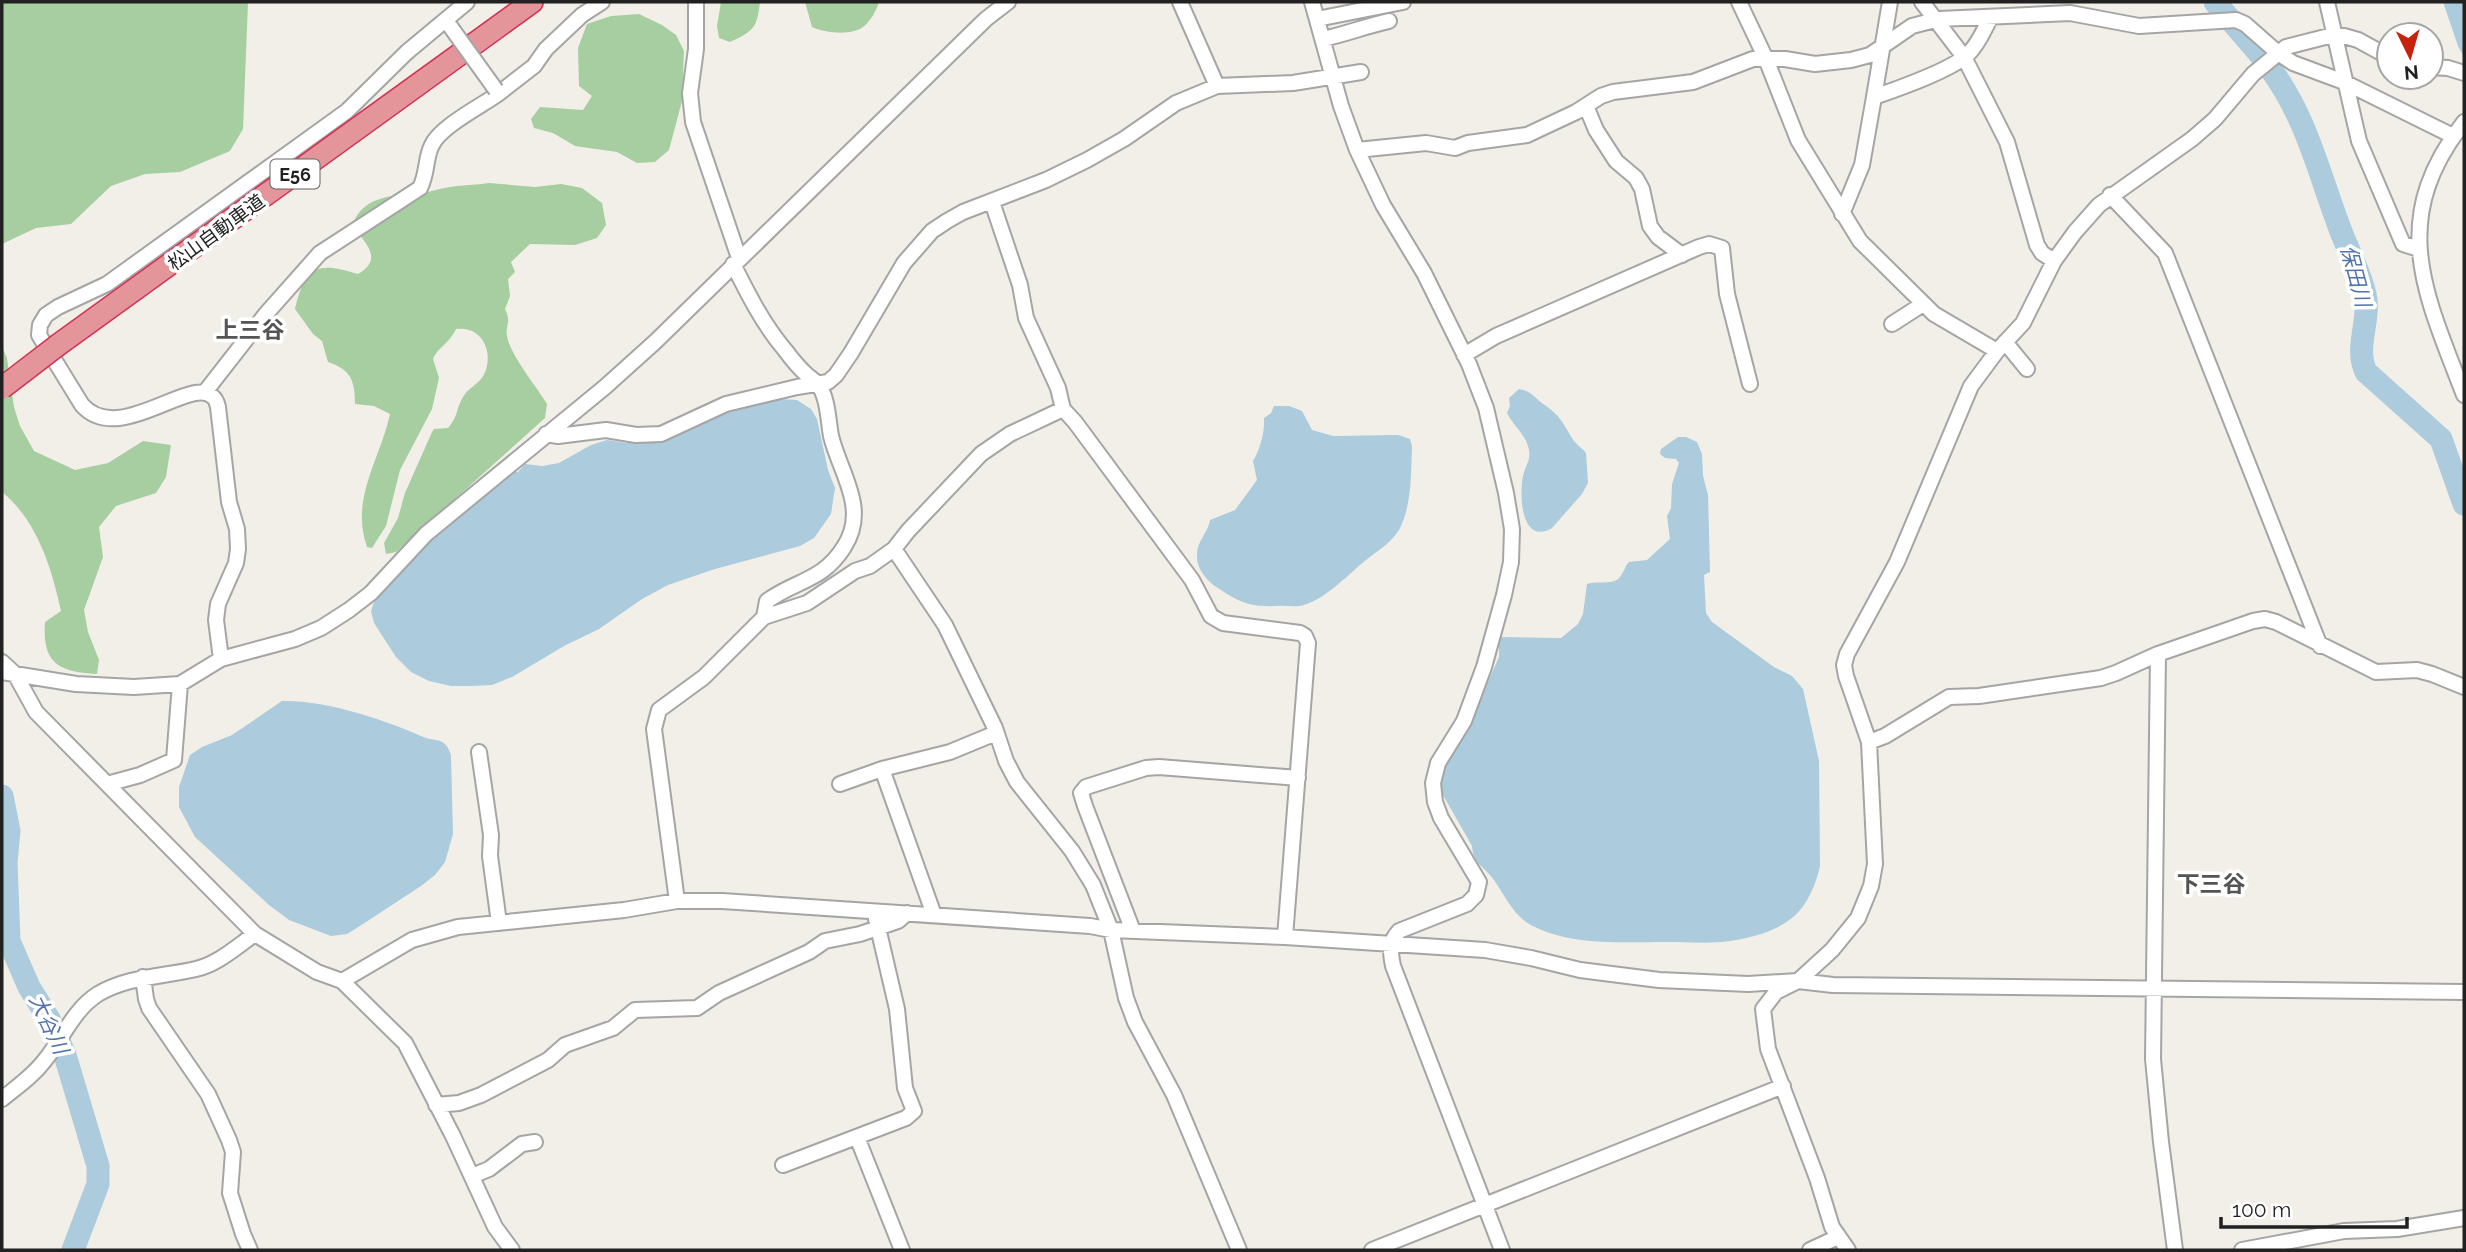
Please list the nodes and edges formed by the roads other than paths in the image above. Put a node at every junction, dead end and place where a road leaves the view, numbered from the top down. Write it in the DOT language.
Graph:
graph roads {
  1 [pos="467,2"];
  2 [pos="532,2"];
  3 [pos="602,2"];
  4 [pos="696,2"];
  5 [pos="1008,2"];
  6 [pos="1180,2"];
  7 [pos="1312,2"];
  8 [pos="1404,2"];
  9 [pos="1739,2"];
  10 [pos="1890,2"];
  11 [pos="1922,2"];
  12 [pos="2327,2"];
  13 [pos="1991,17"];
  14 [pos="1317,19"];
  15 [pos="1936,20"];
  16 [pos="1389,22"];
  17 [pos="447,23"];
  18 [pos="2333,36"];
  19 [pos="1323,39"];
  20 [pos="1883,45"];
  21 [pos="2375,49"];
  22 [pos="2278,53"];
  23 [pos="1964,57"];
  24 [pos="1766,59"];
  25 [pos="2445,70"];
  26 [pos="1361,72"];
  27 [pos="2464,73"];
  28 [pos="1334,76"];
  29 [pos="2344,82"];
  30 [pos="1217,86"];
  31 [pos="497,92"];
  32 [pos="1874,97"];
  33 [pos="1586,106"];
  34 [pos="2464,122"];
  35 [pos="2453,136"];
  36 [pos="1357,150"];
  37 [pos="2110,195"];
  38 [pos="992,202"];
  39 [pos="1842,214"];
  40 [pos="2419,249"];
  41 [pos="1682,255"];
  42 [pos="736,261"];
  43 [pos="2054,261"];
  44 [pos="1923,304"];
  45 [pos="1892,324"];
  46 [pos="2001,346"];
  47 [pos="1464,355"];
  48 [pos="2027,369"];
  49 [pos="818,383"];
  50 [pos="1750,384"];
  51 [pos="2,388"];
  52 [pos="205,392"];
  53 [pos="2464,395"];
  54 [pos="1063,409"];
  55 [pos="546,433"];
  56 [pos="894,550"];
  57 [pos="764,617"];
  58 [pos="2320,646"];
  59 [pos="2158,653"];
  60 [pos="221,659"];
  61 [pos="2,662"];
  62 [pos="8,673"];
  63 [pos="180,684"];
  64 [pos="2464,687"];
  65 [pos="996,733"];
  66 [pos="1869,742"];
  67 [pos="479,752"];
  68 [pos="882,769"];
  69 [pos="1298,778"];
  70 [pos="107,784"];
  71 [pos="840,784"];
  72 [pos="677,901"];
  73 [pos="874,910"];
  74 [pos="907,913"];
  75 [pos="934,915"];
  76 [pos="499,923"];
  77 [pos="878,927"];
  78 [pos="1111,930"];
  79 [pos="1133,931"];
  80 [pos="255,934"];
  81 [pos="1285,937"];
  82 [pos="1390,946"];
  83 [pos="143,977"];
  84 [pos="342,981"];
  85 [pos="1798,982"];
  86 [pos="2154,989"];
  87 [pos="2464,992"];
  88 [pos="1783,1086"];
  89 [pos="2,1100"];
  90 [pos="436,1105"];
  91 [pos="857,1137"];
  92 [pos="535,1142"];
  93 [pos="783,1165"];
  94 [pos="472,1176"];
  95 [pos="1484,1205"];
  96 [pos="2464,1218"];
  97 [pos="1838,1237"];
  98 [pos="250,1250"];
  99 [pos="512,1250"];
  100 [pos="902,1250"];
  101 [pos="1239,1250"];
  102 [pos="1372,1250"];
  103 [pos="1502,1250"];
  104 [pos="1810,1250"];
  105 [pos="1848,1250"];
  106 [pos="2175,1250"];
  107 [pos="2242,1250"];
  1 -- 17 [label="street"];
  2 -- 51 [label="highway, 松山自動車道 / E56, bridge"];
  3 -- 31 [label="street"];
  4 -- 42 [label="street"];
  5 -- 42 [label="street"];
  6 -- 30 [label="street"];
  7 -- 14 [label="street"];
  8 -- 14 [label="street"];
  9 -- 24 [label="street"];
  10 -- 20 [label="street"];
  11 -- 15 [label="street"];
  12 -- 18 [label="street"];
  13 -- 15 [label="street"];
  13 -- 22 [label="street"];
  13 -- 23 [label="street"];
  14 -- 19 [label="street"];
  15 -- 20 [label="street"];
  15 -- 23 [label="street"];
  16 -- 19 [label="street"];
  17 -- 31 [label="street, bridge"];
  17 -- 52 [label="street"];
  18 -- 21 [label="street"];
  18 -- 22 [label="street"];
  18 -- 29 [label="street"];
  19 -- 28 [label="street"];
  20 -- 24 [label="street"];
  20 -- 32 [label="street"];
  22 -- 29 [label="street"];
  22 -- 37 [label="street"];
  23 -- 32 [label="street"];
  23 -- 43 [label="street"];
  24 -- 33 [label="street"];
  24 -- 39 [label="street"];
  25 -- 27 [label="street"];
  26 -- 28 [label="street"];
  28 -- 30 [label="street"];
  28 -- 36 [label="street"];
  29 -- 35 [label="street"];
  29 -- 40 [label="street"];
  30 -- 38 [label="street"];
  31 -- 52 [label="street"];
  32 -- 39 [label="street"];
  33 -- 36 [label="street"];
  33 -- 41 [label="street"];
  34 -- 35 [label="street"];
  35 -- 40 [label="street"];
  36 -- 47 [label="street"];
  37 -- 43 [label="street"];
  37 -- 58 [label="street"];
  38 -- 49 [label="street"];
  38 -- 54 [label="street"];
  39 -- 44 [label="street"];
  40 -- 53 [label="street"];
  41 -- 47 [label="street"];
  41 -- 50 [label="street"];
  42 -- 49 [label="street"];
  42 -- 55 [label="street"];
  43 -- 46 [label="street"];
  44 -- 45 [label="street"];
  44 -- 46 [label="street"];
  46 -- 48 [label="street"];
  46 -- 66 [label="street"];
  47 -- 82 [label="street"];
  49 -- 55 [label="street"];
  49 -- 57 [label="street"];
  52 -- 60 [label="street"];
  54 -- 56 [label="street"];
  54 -- 69 [label="street"];
  55 -- 60 [label="street"];
  56 -- 57 [label="street"];
  56 -- 65 [label="street"];
  57 -- 72 [label="street"];
  58 -- 59 [label="street"];
  58 -- 64 [label="street"];
  59 -- 66 [label="street"];
  59 -- 86 [label="street"];
  60 -- 63 [label="street"];
  61 -- 62 [label="street"];
  62 -- 63 [label="street"];
  62 -- 70 [label="street"];
  63 -- 70 [label="street"];
  65 -- 68 [label="street"];
  65 -- 78 [label="street"];
  66 -- 85 [label="street"];
  67 -- 76 [label="street"];
  68 -- 71 [label="street"];
  68 -- 75 [label="street"];
  69 -- 79 [label="street"];
  69 -- 81 [label="street"];
  70 -- 80 [label="street"];
  72 -- 73 [label="street"];
  72 -- 76 [label="street"];
  73 -- 74 [label="street"];
  73 -- 77 [label="street"];
  74 -- 75 [label="street"];
  74 -- 77 [label="street"];
  75 -- 78 [label="street"];
  76 -- 84 [label="street"];
  77 -- 90 [label="street"];
  77 -- 91 [label="street"];
  78 -- 79 [label="street"];
  78 -- 101 [label="street"];
  79 -- 81 [label="street"];
  80 -- 83 [label="street"];
  80 -- 84 [label="street"];
  81 -- 82 [label="street"];
  82 -- 85 [label="street"];
  82 -- 95 [label="street"];
  83 -- 89 [label="street"];
  83 -- 98 [label="street"];
  84 -- 90 [label="street"];
  85 -- 86 [label="street"];
  85 -- 88 [label="street"];
  86 -- 87 [label="street"];
  86 -- 106 [label="street"];
  88 -- 95 [label="street"];
  88 -- 97 [label="street"];
  90 -- 94 [label="street"];
  91 -- 93 [label="street"];
  91 -- 100 [label="street"];
  92 -- 94 [label="street"];
  94 -- 99 [label="street"];
  95 -- 102 [label="street"];
  95 -- 103 [label="street"];
  96 -- 107 [label="street"];
  97 -- 104 [label="street"];
  97 -- 105 [label="street"];
}
